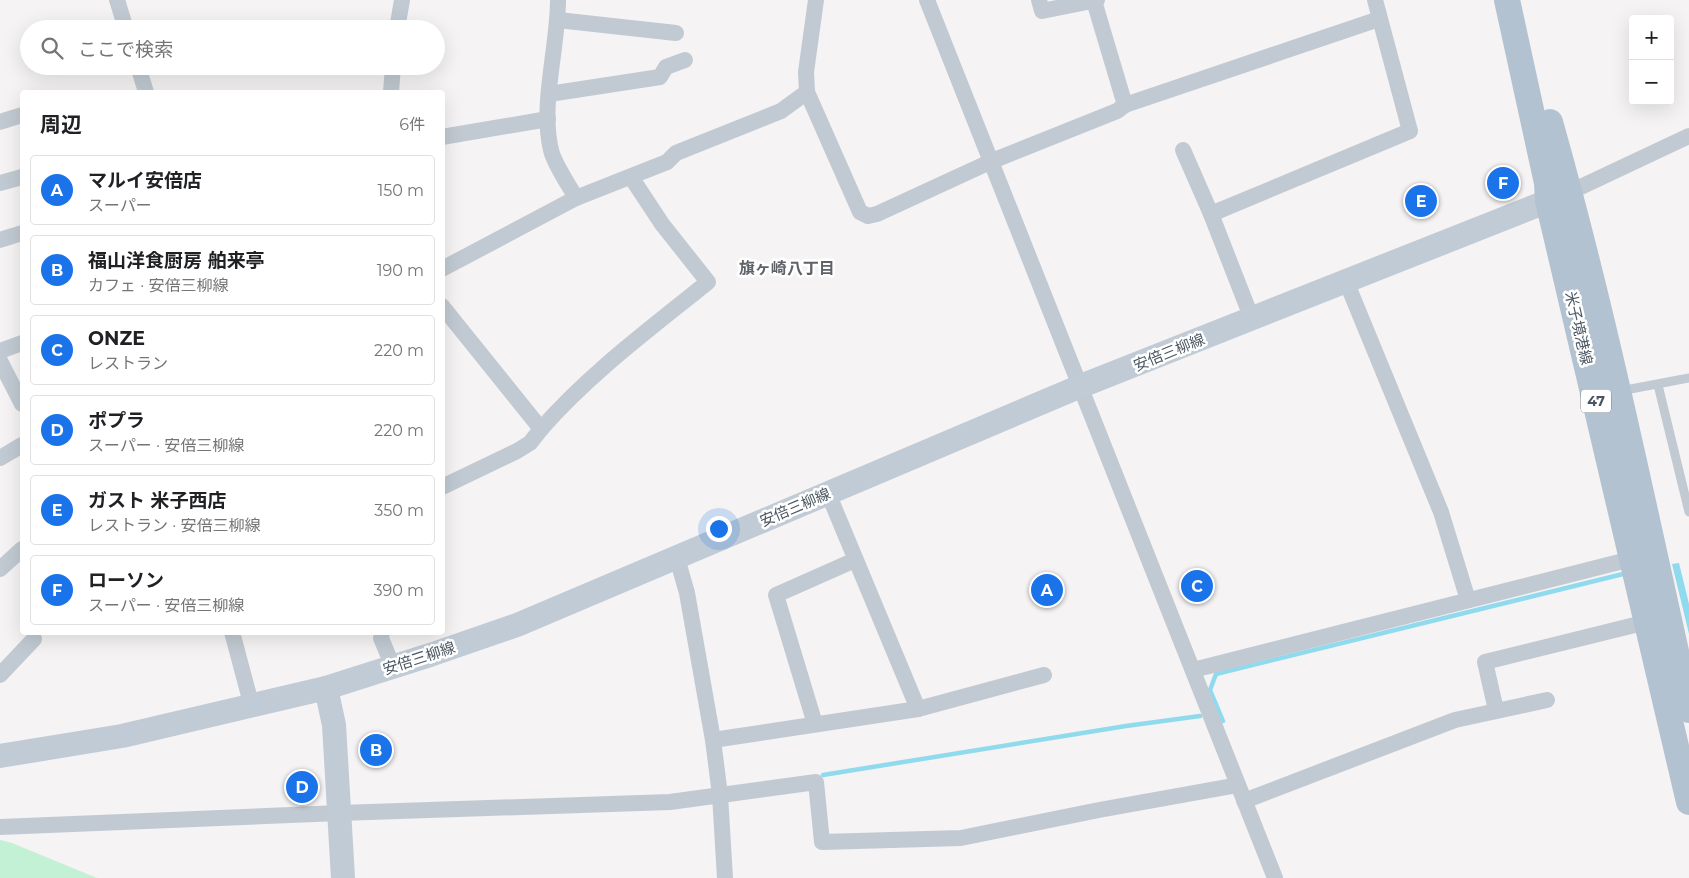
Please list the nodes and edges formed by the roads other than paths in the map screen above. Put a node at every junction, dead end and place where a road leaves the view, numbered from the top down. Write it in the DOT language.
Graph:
graph roads {
  1 [pos="117,0"];
  2 [pos="402,0"];
  3 [pos="558,0"];
  4 [pos="816,0"];
  5 [pos="928,0"];
  6 [pos="1039,0"];
  7 [pos="1095,0"];
  8 [pos="1375,0"];
  9 [pos="1507,0"];
  10 [pos="1521,0"];
  11 [pos="123,20"];
  12 [pos="399,20"];
  13 [pos="558,20"];
  14 [pos="1379,20"];
  15 [pos="676,33"];
  16 [pos="685,60"];
  17 [pos="141,75"];
  18 [pos="392,75"];
  19 [pos="145,90"];
  20 [pos="391,90"];
  21 [pos="807,92"];
  22 [pos="549,94"];
  23 [pos="1125,106"];
  24 [pos="20,116"];
  25 [pos="548,119"];
  26 [pos="0,122"];
  27 [pos="445,136"];
  28 [pos="1689,136"];
  29 [pos="1183,150"];
  30 [pos="992,161"];
  31 [pos="631,177"];
  32 [pos="20,178"];
  33 [pos="0,183"];
  34 [pos="1559,196"];
  35 [pos="576,198"];
  36 [pos="1211,214"];
  37 [pos="20,234"];
  38 [pos="0,240"];
  39 [pos="445,267"];
  40 [pos="1346,281"];
  41 [pos="445,310"];
  42 [pos="1252,319"];
  43 [pos="20,345"];
  44 [pos="0,351"];
  45 [pos="0,361"];
  46 [pos="1689,378"];
  47 [pos="1658,384"];
  48 [pos="1081,386"];
  49 [pos="1617,391"];
  50 [pos="20,400"];
  51 [pos="541,429"];
  52 [pos="20,446"];
  53 [pos="1,455"];
  54 [pos="445,486"];
  55 [pos="828,493"];
  56 [pos="1689,512"];
  57 [pos="20,551"];
  58 [pos="1644,556"];
  59 [pos="677,558"];
  60 [pos="856,560"];
  61 [pos="0,569"];
  62 [pos="1468,600"];
  63 [pos="1646,622"];
  64 [pos="233,635"];
  65 [pos="382,635"];
  66 [pos="34,639"];
  67 [pos="393,667"];
  68 [pos="1193,670"];
  69 [pos="0,675"];
  70 [pos="1044,675"];
  71 [pos="326,688"];
  72 [pos="1546,700"];
  73 [pos="252,707"];
  74 [pos="918,709"];
  75 [pos="1496,710"];
  76 [pos="1689,710"];
  77 [pos="815,724"];
  78 [pos="713,740"];
  79 [pos="1,755"];
  80 [pos="1238,785"];
  81 [pos="720,795"];
  82 [pos="1244,801"];
  83 [pos="1689,802"];
  84 [pos="340,813"];
  85 [pos="0,827"];
  86 [pos="343,878"];
  87 [pos="725,878"];
  88 [pos="1275,878"];
  1 -- 11 [label="street"];
  2 -- 12 [label="street"];
  3 -- 13 [label="street"];
  4 -- 21 [label="street"];
  5 -- 30 [label="street"];
  6 -- 7 [label="street"];
  7 -- 23 [label="street"];
  8 -- 14 [label="street"];
  9 -- 34 [label="main road, 米子境港線 / 47"];
  10 -- 34 [label="main road, 米子境港線 / 47"];
  13 -- 15 [label="street"];
  13 -- 22 [label="street"];
  14 -- 23 [label="street"];
  14 -- 36 [label="street"];
  16 -- 22 [label="street"];
  17 -- 19 [label="street"];
  18 -- 20 [label="street"];
  21 -- 30 [label="street"];
  21 -- 31 [label="street"];
  22 -- 25 [label="street"];
  23 -- 30 [label="street"];
  24 -- 26 [label="street"];
  25 -- 27 [label="street"];
  25 -- 35 [label="street"];
  28 -- 34 [label="street"];
  29 -- 36 [label="street"];
  30 -- 48 [label="street"];
  31 -- 35 [label="street"];
  31 -- 51 [label="street"];
  32 -- 33 [label="street"];
  34 -- 40 [label="street, 安倍三柳線"];
  34 -- 49 [label="main road, 米子境港線 / 47"];
  34 -- 58 [label="main road, 米子境港線 / 47"];
  35 -- 39 [label="street"];
  36 -- 42 [label="street"];
  37 -- 38 [label="street"];
  40 -- 42 [label="street, 安倍三柳線"];
  40 -- 62 [label="street"];
  41 -- 51 [label="street"];
  42 -- 48 [label="street, 安倍三柳線"];
  43 -- 44 [label="street"];
  45 -- 50 [label="street"];
  46 -- 47 [label="lane"];
  47 -- 49 [label="lane"];
  47 -- 56 [label="lane"];
  48 -- 55 [label="street, 安倍三柳線"];
  48 -- 68 [label="street"];
  49 -- 58 [label="main road, 米子境港線 / 47"];
  51 -- 54 [label="street"];
  52 -- 53 [label="street"];
  55 -- 59 [label="street, 安倍三柳線"];
  55 -- 60 [label="street"];
  57 -- 61 [label="street"];
  58 -- 62 [label="street"];
  58 -- 63 [label="main road, 米子境港線 / 47"];
  58 -- 76 [label="main road, 米子境港線 / 47"];
  59 -- 67 [label="street, 安倍三柳線"];
  59 -- 78 [label="street"];
  60 -- 74 [label="street"];
  60 -- 77 [label="street"];
  62 -- 68 [label="street"];
  63 -- 75 [label="street"];
  63 -- 83 [label="main road, 米子境港線 / 47"];
  64 -- 73 [label="street"];
  65 -- 67 [label="street"];
  66 -- 69 [label="street"];
  67 -- 71 [label="street, 安倍三柳線"];
  68 -- 80 [label="street"];
  70 -- 74 [label="street"];
  71 -- 73 [label="street, 安倍三柳線"];
  71 -- 84 [label="street"];
  72 -- 75 [label="street"];
  73 -- 79 [label="street, 安倍三柳線"];
  74 -- 77 [label="street"];
  75 -- 82 [label="street"];
  77 -- 78 [label="street"];
  78 -- 81 [label="street"];
  80 -- 81 [label="street"];
  80 -- 82 [label="street"];
  81 -- 84 [label="street"];
  81 -- 87 [label="street"];
  82 -- 88 [label="street"];
  84 -- 85 [label="street"];
  84 -- 86 [label="street"];
}
